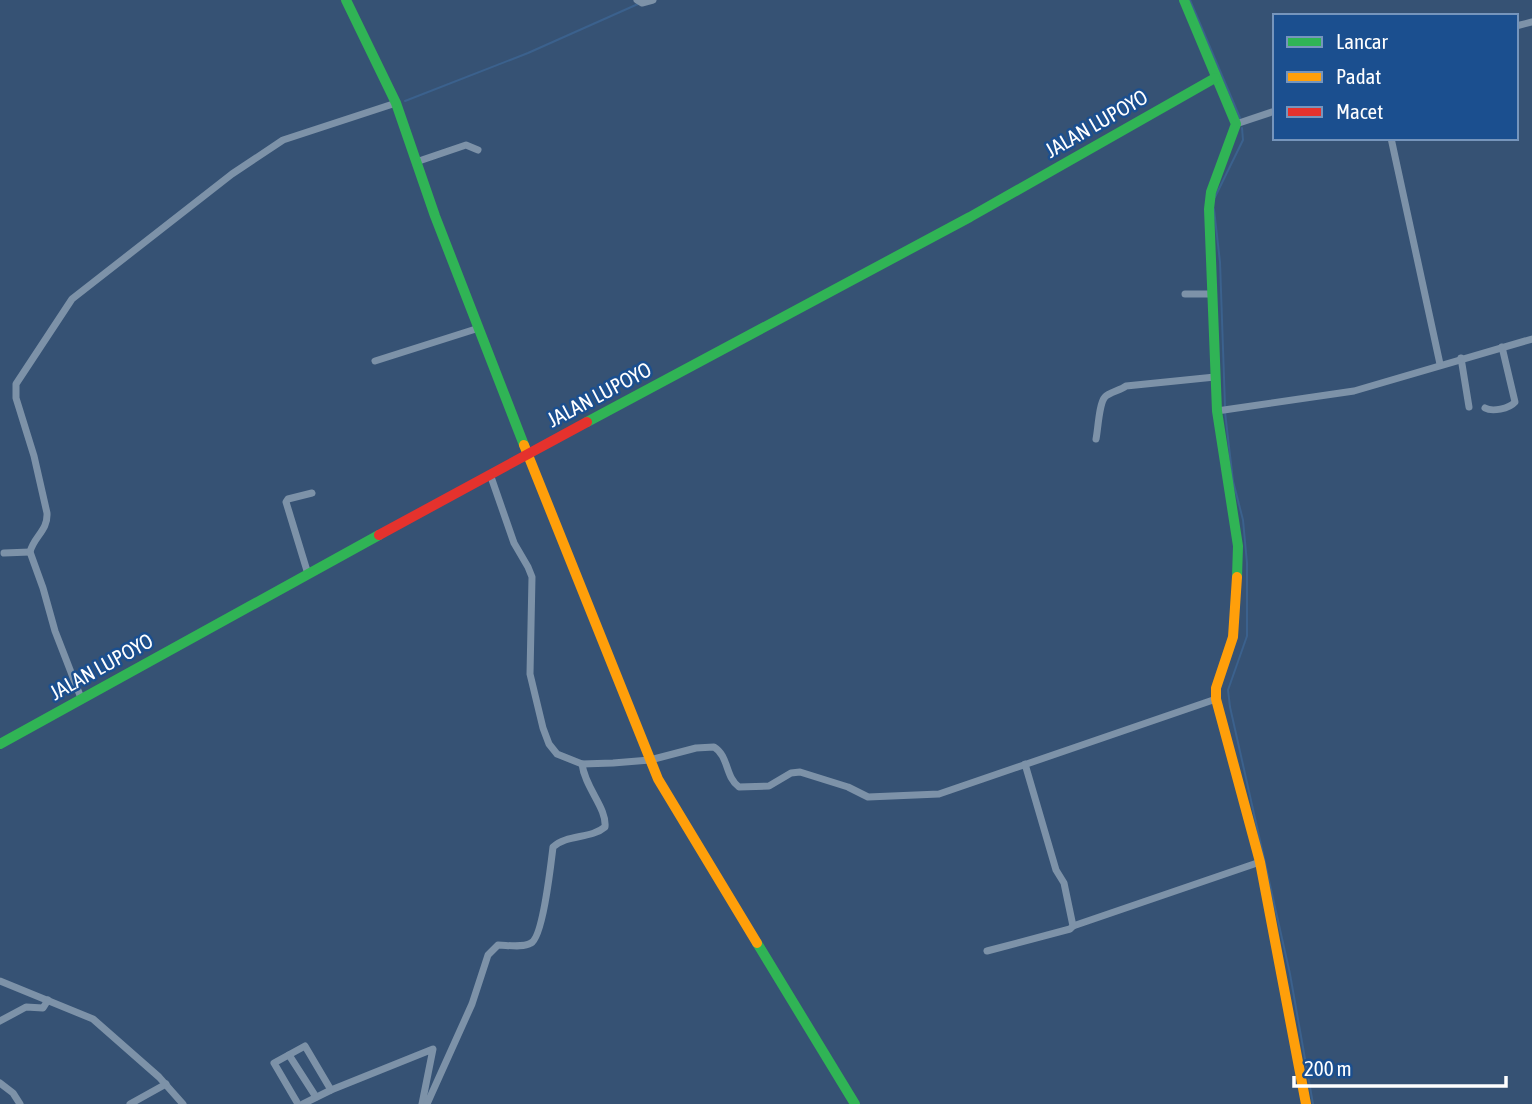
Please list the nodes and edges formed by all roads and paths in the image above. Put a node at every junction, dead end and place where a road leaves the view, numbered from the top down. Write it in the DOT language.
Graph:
graph roads {
  1 [pos="345,0"];
  2 [pos="636,0"];
  3 [pos="653,0"];
  4 [pos="1184,0"];
  5 [pos="1217,83"];
  6 [pos="396,103"];
  7 [pos="1273,112"];
  8 [pos="1236,124"];
  9 [pos="1392,140"];
  10 [pos="478,150"];
  11 [pos="416,162"];
  12 [pos="1185,294"];
  13 [pos="1209,294"];
  14 [pos="479,328"];
  15 [pos="1532,339"];
  16 [pos="1502,347"];
  17 [pos="1461,358"];
  18 [pos="375,361"];
  19 [pos="1440,364"];
  20 [pos="1212,378"];
  21 [pos="1469,407"];
  22 [pos="1485,408"];
  23 [pos="1222,411"];
  24 [pos="1096,439"];
  25 [pos="528,458"];
  26 [pos="490,474"];
  27 [pos="312,493"];
  28 [pos="30,552"];
  29 [pos="4,553"];
  30 [pos="308,574"];
  31 [pos="81,698"];
  32 [pos="1216,699"];
  33 [pos="0,744"];
  34 [pos="650,760"];
  35 [pos="582,764"];
  36 [pos="1026,764"];
  37 [pos="1260,862"];
  38 [pos="1073,926"];
  39 [pos="987,951"];
  40 [pos="0,981"];
  41 [pos="48,1000"];
  42 [pos="0,1021"];
  43 [pos="289,1055"];
  44 [pos="0,1083"];
  45 [pos="166,1084"];
  46 [pos="331,1090"];
  47 [pos="316,1097"];
  48 [pos="20,1104"];
  49 [pos="130,1104"];
  50 [pos="183,1104"];
  51 [pos="298,1104"];
  52 [pos="303,1104"];
  53 [pos="424,1104"];
  54 [pos="855,1104"];
  55 [pos="1306,1104"];
  1 -- 6 [label="street"];
  2 -- 3 [label="street"];
  4 -- 5 [label="street"];
  5 -- 8 [label="street"];
  5 -- 25 [label="street, JALAN LUPOYO"];
  6 -- 11 [label="street"];
  6 -- 28 [label="street"];
  7 -- 8 [label="street"];
  8 -- 13 [label="street"];
  9 -- 19 [label="street"];
  10 -- 11 [label="street"];
  11 -- 14 [label="street"];
  12 -- 13 [label="street"];
  13 -- 20 [label="street"];
  14 -- 18 [label="street"];
  14 -- 25 [label="street"];
  15 -- 16 [label="street"];
  16 -- 17 [label="street"];
  16 -- 22 [label="street"];
  17 -- 19 [label="street"];
  17 -- 21 [label="street"];
  19 -- 23 [label="street"];
  20 -- 23 [label="street"];
  20 -- 24 [label="street"];
  23 -- 32 [label="street"];
  25 -- 26 [label="street, JALAN LUPOYO"];
  25 -- 34 [label="street"];
  26 -- 30 [label="street, JALAN LUPOYO"];
  26 -- 35 [label="street"];
  27 -- 30 [label="street"];
  28 -- 29 [label="street"];
  28 -- 31 [label="street"];
  30 -- 31 [label="street, JALAN LUPOYO"];
  31 -- 33 [label="street, JALAN LUPOYO"];
  32 -- 36 [label="street"];
  32 -- 37 [label="street"];
  34 -- 35 [label="street"];
  34 -- 36 [label="street"];
  34 -- 54 [label="street"];
  35 -- 53 [label="street"];
  36 -- 38 [label="street"];
  37 -- 38 [label="street"];
  37 -- 55 [label="street"];
  38 -- 39 [label="street"];
  40 -- 41 [label="street"];
  41 -- 42 [label="street"];
  41 -- 45 [label="street"];
  43 -- 46 [label="street"];
  43 -- 47 [label="street"];
  43 -- 51 [label="street"];
  44 -- 48 [label="street"];
  45 -- 49 [label="street"];
  45 -- 50 [label="street"];
  46 -- 47 [label="street"];
  46 -- 53 [label="street"];
  47 -- 52 [label="street"];
}
